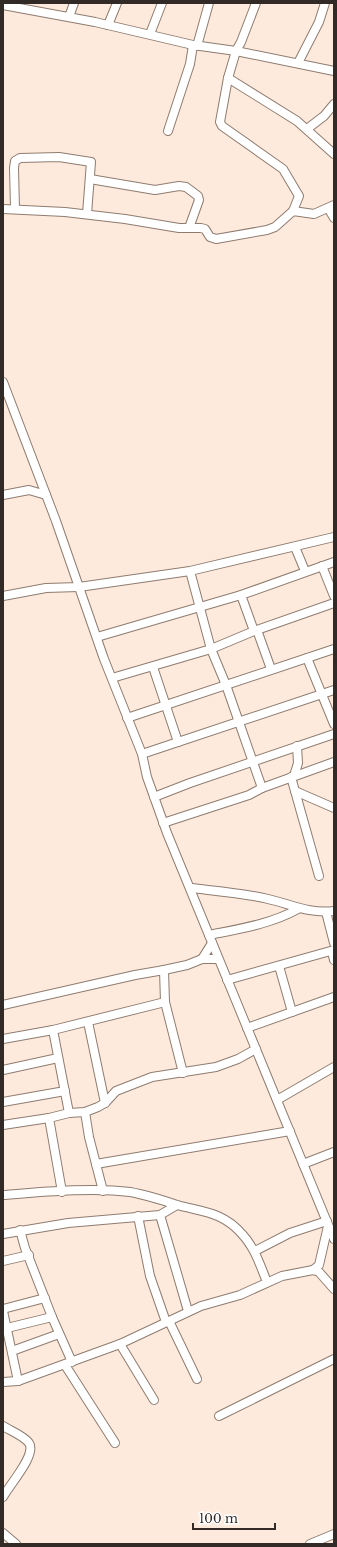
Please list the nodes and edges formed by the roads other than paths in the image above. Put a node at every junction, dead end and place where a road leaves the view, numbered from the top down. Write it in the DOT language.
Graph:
graph roads {
  1 [pos="74,3"];
  2 [pos="117,3"];
  3 [pos="162,3"];
  4 [pos="209,3"];
  5 [pos="256,3"];
  6 [pos="326,3"];
  7 [pos="3,5"];
  8 [pos="69,17"];
  9 [pos="108,25"];
  10 [pos="150,34"];
  11 [pos="195,46"];
  12 [pos="236,51"];
  13 [pos="298,63"];
  14 [pos="334,70"];
  15 [pos="228,78"];
  16 [pos="334,104"];
  17 [pos="307,129"];
  18 [pos="168,131"];
  19 [pos="334,154"];
  20 [pos="90,179"];
  21 [pos="331,206"];
  22 [pos="3,209"];
  23 [pos="15,209"];
  24 [pos="293,211"];
  25 [pos="87,214"];
  26 [pos="334,218"];
  27 [pos="189,228"];
  28 [pos="4,385"];
  29 [pos="3,495"];
  30 [pos="46,495"];
  31 [pos="334,537"];
  32 [pos="295,547"];
  33 [pos="334,562"];
  34 [pos="322,566"];
  35 [pos="190,571"];
  36 [pos="305,571"];
  37 [pos="80,587"];
  38 [pos="241,595"];
  39 [pos="3,596"];
  40 [pos="334,596"];
  41 [pos="334,603"];
  42 [pos="199,606"];
  43 [pos="256,631"];
  44 [pos="97,637"];
  45 [pos="211,649"];
  46 [pos="334,649"];
  47 [pos="307,658"];
  48 [pos="153,667"];
  49 [pos="271,668"];
  50 [pos="112,678"];
  51 [pos="226,685"];
  52 [pos="334,690"];
  53 [pos="323,694"];
  54 [pos="166,704"];
  55 [pos="127,718"];
  56 [pos="240,722"];
  57 [pos="334,724"];
  58 [pos="334,734"];
  59 [pos="178,742"];
  60 [pos="297,746"];
  61 [pos="142,754"];
  62 [pos="254,762"];
  63 [pos="334,762"];
  64 [pos="293,776"];
  65 [pos="262,788"];
  66 [pos="295,791"];
  67 [pos="154,797"];
  68 [pos="334,808"];
  69 [pos="163,823"];
  70 [pos="319,876"];
  71 [pos="191,888"];
  72 [pos="298,909"];
  73 [pos="330,911"];
  74 [pos="211,939"];
  75 [pos="334,943"];
  76 [pos="333,954"];
  77 [pos="202,959"];
  78 [pos="218,959"];
  79 [pos="280,966"];
  80 [pos="164,970"];
  81 [pos="227,980"];
  82 [pos="334,997"];
  83 [pos="165,1002"];
  84 [pos="3,1005"];
  85 [pos="292,1012"];
  86 [pos="88,1022"];
  87 [pos="247,1028"];
  88 [pos="53,1030"];
  89 [pos="3,1039"];
  90 [pos="256,1049"];
  91 [pos="58,1058"];
  92 [pos="334,1067"];
  93 [pos="3,1070"];
  94 [pos="183,1073"];
  95 [pos="65,1091"];
  96 [pos="277,1100"];
  97 [pos="3,1102"];
  98 [pos="105,1103"];
  99 [pos="85,1112"];
  100 [pos="69,1113"];
  101 [pos="49,1118"];
  102 [pos="3,1125"];
  103 [pos="290,1131"];
  104 [pos="334,1152"];
  105 [pos="96,1164"];
  106 [pos="304,1164"];
  107 [pos="103,1191"];
  108 [pos="62,1192"];
  109 [pos="3,1195"];
  110 [pos="177,1205"];
  111 [pos="160,1215"];
  112 [pos="138,1216"];
  113 [pos="327,1224"];
  114 [pos="20,1230"];
  115 [pos="3,1234"];
  116 [pos="334,1239"];
  117 [pos="255,1251"];
  118 [pos="29,1256"];
  119 [pos="3,1261"];
  120 [pos="313,1270"];
  121 [pos="267,1282"];
  122 [pos="334,1289"];
  123 [pos="45,1298"];
  124 [pos="3,1310"];
  125 [pos="188,1311"];
  126 [pos="52,1317"];
  127 [pos="168,1321"];
  128 [pos="7,1328"];
  129 [pos="59,1334"];
  130 [pos="120,1344"];
  131 [pos="12,1351"];
  132 [pos="334,1359"];
  133 [pos="68,1363"];
  134 [pos="197,1379"];
  135 [pos="18,1381"];
  136 [pos="4,1384"];
  137 [pos="154,1400"];
  138 [pos="219,1416"];
  139 [pos="3,1426"];
  140 [pos="115,1443"];
  141 [pos="3,1497"];
  142 [pos="3,1533"];
  143 [pos="334,1534"];
  144 [pos="16,1544"];
  145 [pos="310,1544"];
  1 -- 8 [label="street"];
  2 -- 9 [label="street"];
  3 -- 10 [label="street"];
  4 -- 11 [label="street"];
  5 -- 12 [label="street"];
  6 -- 13 [label="street"];
  7 -- 8 [label="street"];
  8 -- 9 [label="street"];
  9 -- 10 [label="street"];
  10 -- 11 [label="street"];
  11 -- 12 [label="street"];
  11 -- 18 [label="street"];
  12 -- 13 [label="street"];
  12 -- 15 [label="street"];
  13 -- 14 [label="street"];
  15 -- 17 [label="street"];
  15 -- 24 [label="street"];
  16 -- 17 [label="street"];
  17 -- 19 [label="street"];
  20 -- 23 [label="street"];
  20 -- 25 [label="street"];
  20 -- 27 [label="street"];
  21 -- 24 [label="street"];
  21 -- 26 [label="street"];
  22 -- 23 [label="street"];
  23 -- 25 [label="street"];
  24 -- 27 [label="street"];
  25 -- 27 [label="street"];
  28 -- 30 [label="street"];
  29 -- 30 [label="street"];
  30 -- 37 [label="street"];
  31 -- 32 [label="street"];
  32 -- 35 [label="street"];
  32 -- 36 [label="street"];
  33 -- 34 [label="street"];
  34 -- 36 [label="street"];
  34 -- 40 [label="street"];
  35 -- 37 [label="street"];
  35 -- 42 [label="street"];
  36 -- 38 [label="street"];
  37 -- 39 [label="street"];
  37 -- 44 [label="street"];
  38 -- 42 [label="street"];
  38 -- 43 [label="street"];
  41 -- 43 [label="street"];
  42 -- 44 [label="street"];
  42 -- 45 [label="street"];
  43 -- 45 [label="street"];
  43 -- 49 [label="street"];
  44 -- 50 [label="street"];
  45 -- 48 [label="street"];
  45 -- 51 [label="street"];
  46 -- 47 [label="street"];
  47 -- 49 [label="street"];
  47 -- 53 [label="street"];
  48 -- 50 [label="street"];
  48 -- 54 [label="street"];
  49 -- 51 [label="street"];
  50 -- 55 [label="street"];
  51 -- 54 [label="street"];
  51 -- 56 [label="street"];
  52 -- 53 [label="street"];
  53 -- 56 [label="street"];
  53 -- 57 [label="street"];
  54 -- 55 [label="street"];
  54 -- 59 [label="street"];
  55 -- 61 [label="street"];
  56 -- 59 [label="street"];
  56 -- 62 [label="street"];
  58 -- 60 [label="street"];
  59 -- 61 [label="street"];
  60 -- 62 [label="street"];
  60 -- 64 [label="street"];
  61 -- 67 [label="street"];
  62 -- 65 [label="street"];
  62 -- 67 [label="street"];
  63 -- 64 [label="street"];
  64 -- 65 [label="street"];
  64 -- 66 [label="street"];
  65 -- 69 [label="street"];
  66 -- 68 [label="street"];
  66 -- 70 [label="street"];
  67 -- 69 [label="street"];
  69 -- 71 [label="street"];
  71 -- 72 [label="street"];
  71 -- 74 [label="street"];
  72 -- 73 [label="street"];
  72 -- 74 [label="street"];
  73 -- 75 [label="street"];
  74 -- 77 [label="street"];
  74 -- 78 [label="street"];
  76 -- 79 [label="street"];
  77 -- 78 [label="street"];
  77 -- 80 [label="street"];
  78 -- 81 [label="street"];
  79 -- 81 [label="street"];
  79 -- 85 [label="street"];
  80 -- 83 [label="street"];
  80 -- 84 [label="street"];
  81 -- 87 [label="street"];
  82 -- 85 [label="street"];
  83 -- 86 [label="street"];
  83 -- 94 [label="street"];
  85 -- 87 [label="street"];
  86 -- 88 [label="street"];
  86 -- 98 [label="street"];
  87 -- 90 [label="street"];
  88 -- 89 [label="street"];
  88 -- 91 [label="street"];
  90 -- 94 [label="street"];
  90 -- 96 [label="street"];
  91 -- 93 [label="street"];
  91 -- 95 [label="street"];
  92 -- 96 [label="street"];
  94 -- 98 [label="street"];
  95 -- 97 [label="street"];
  95 -- 100 [label="street"];
  96 -- 103 [label="street"];
  98 -- 99 [label="street"];
  99 -- 100 [label="street"];
  99 -- 105 [label="street"];
  100 -- 101 [label="street"];
  101 -- 102 [label="street"];
  101 -- 108 [label="street"];
  103 -- 105 [label="street"];
  103 -- 106 [label="street"];
  104 -- 106 [label="street"];
  105 -- 107 [label="street"];
  106 -- 113 [label="street"];
  107 -- 108 [label="street"];
  107 -- 110 [label="street"];
  108 -- 109 [label="street"];
  110 -- 111 [label="street"];
  110 -- 117 [label="street"];
  111 -- 112 [label="street"];
  111 -- 125 [label="street"];
  112 -- 114 [label="street"];
  112 -- 127 [label="street"];
  113 -- 116 [label="street"];
  113 -- 117 [label="street"];
  113 -- 120 [label="street"];
  114 -- 115 [label="street"];
  114 -- 118 [label="street"];
  117 -- 121 [label="street"];
  118 -- 119 [label="street"];
  118 -- 123 [label="street"];
  120 -- 121 [label="street"];
  120 -- 122 [label="street"];
  121 -- 125 [label="street"];
  123 -- 124 [label="street"];
  123 -- 126 [label="street"];
  124 -- 128 [label="street"];
  125 -- 127 [label="street"];
  126 -- 128 [label="street"];
  126 -- 129 [label="street"];
  127 -- 130 [label="street"];
  127 -- 134 [label="street"];
  128 -- 131 [label="street"];
  129 -- 131 [label="street"];
  129 -- 133 [label="street"];
  130 -- 133 [label="street"];
  130 -- 137 [label="street"];
  131 -- 135 [label="street"];
  132 -- 138 [label="street"];
  133 -- 135 [label="street"];
  133 -- 140 [label="street"];
  135 -- 136 [label="street"];
  139 -- 141 [label="street"];
  142 -- 144 [label="street"];
  143 -- 145 [label="street"];
}
